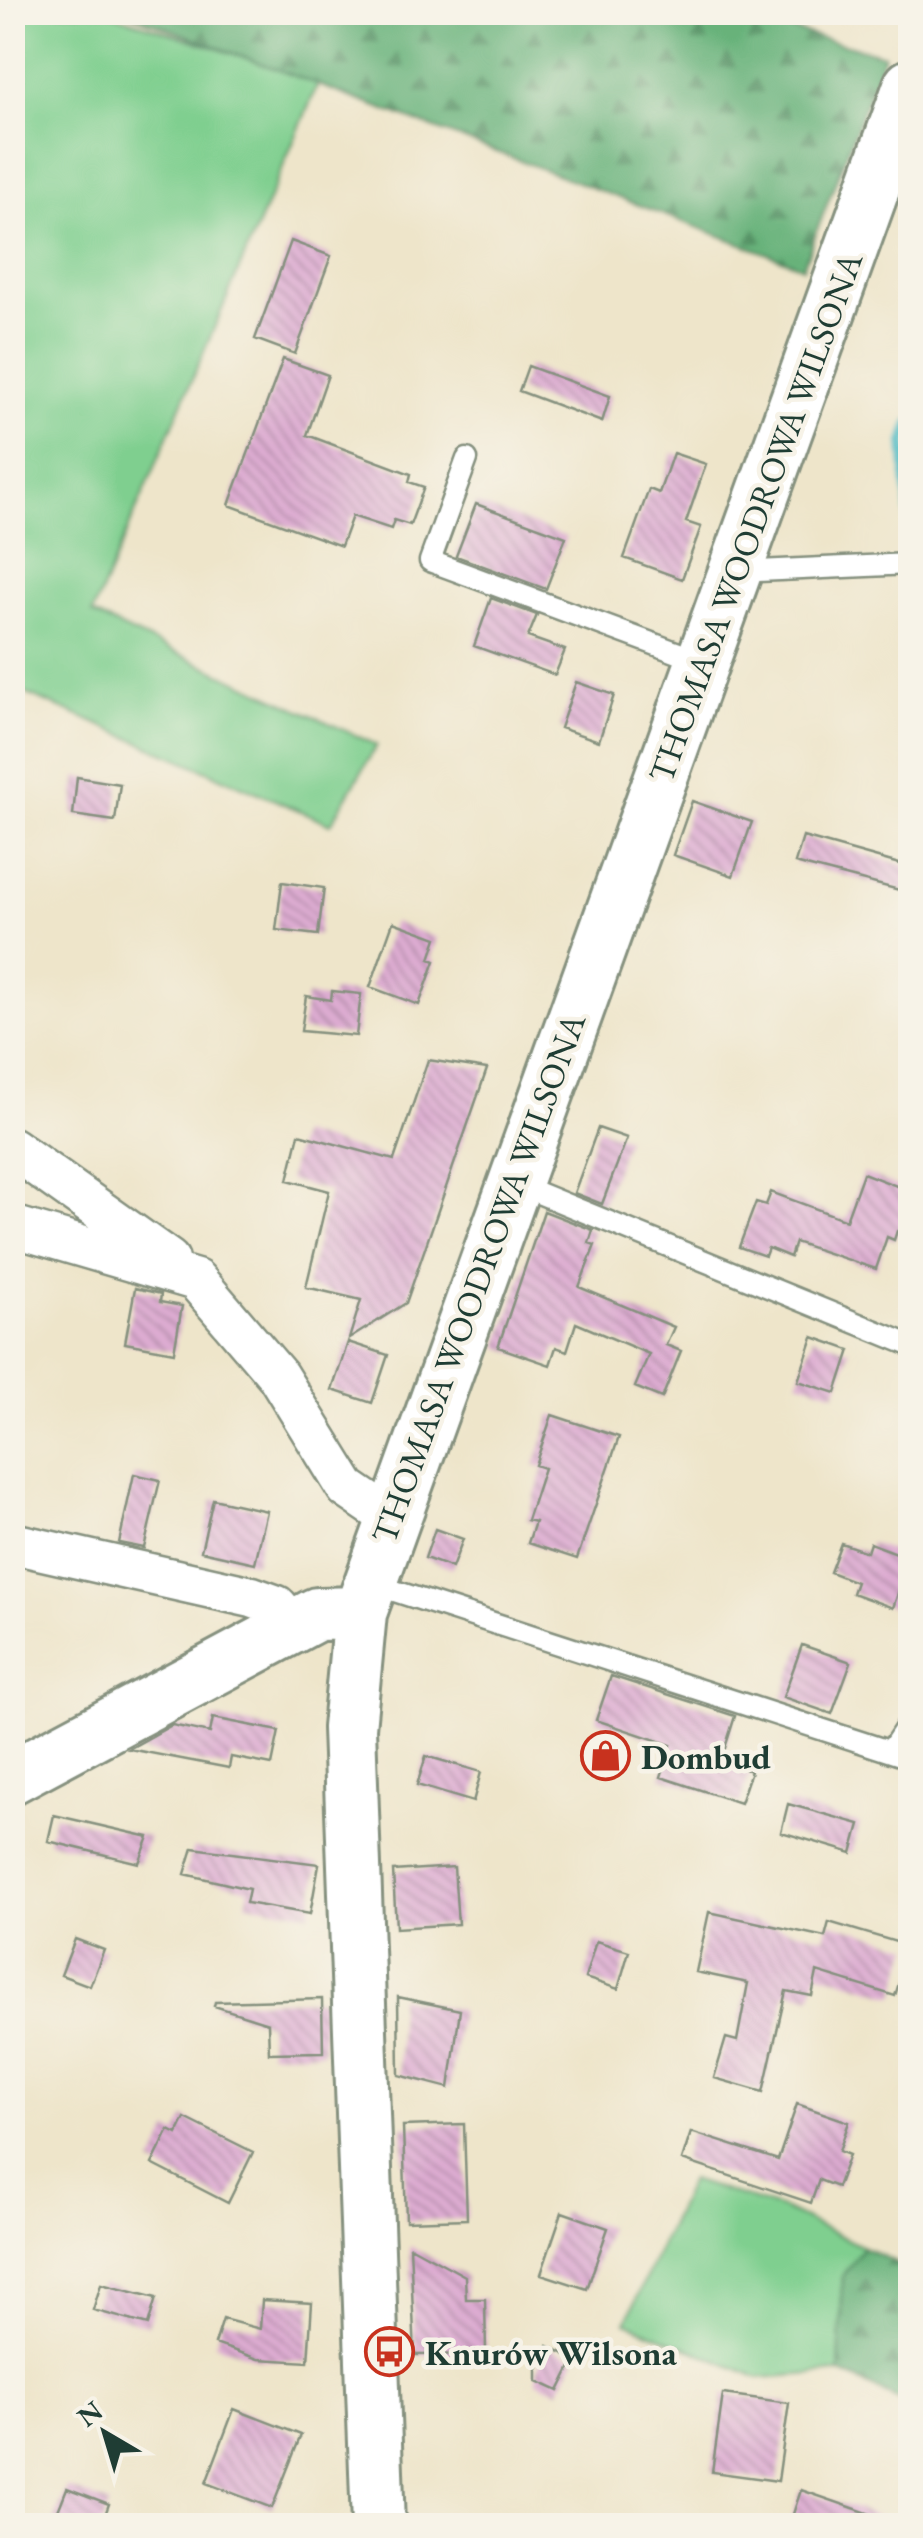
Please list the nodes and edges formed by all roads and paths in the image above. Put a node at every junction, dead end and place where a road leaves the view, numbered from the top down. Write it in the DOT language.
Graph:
graph roads {
  1 [pos="910,86"];
  2 [pos="467,459"];
  3 [pos="910,564"];
  4 [pos="738,565"];
  5 [pos="702,662"];
  6 [pos="12,1148"];
  7 [pos="512,1183"];
  8 [pos="12,1226"];
  9 [pos="196,1280"];
  10 [pos="910,1346"];
  11 [pos="391,1518"];
  12 [pos="12,1543"];
  13 [pos="364,1598"];
  14 [pos="294,1626"];
  15 [pos="910,1721"];
  16 [pos="901,1754"];
  17 [pos="12,1777"];
  18 [pos="378,2526"];
  1 -- 4 [label="street, THOMASA WOODROWA WILSONA"];
  2 -- 5 [label="lane"];
  3 -- 4 [label="lane"];
  4 -- 5 [label="street, THOMASA WOODROWA WILSONA"];
  5 -- 7 [label="street, THOMASA WOODROWA WILSONA"];
  6 -- 9 [label="street"];
  7 -- 10 [label="lane"];
  7 -- 11 [label="street, THOMASA WOODROWA WILSONA"];
  8 -- 9 [label="street"];
  9 -- 11 [label="street"];
  11 -- 13 [label="street, THOMASA WOODROWA WILSONA"];
  12 -- 14 [label="street"];
  13 -- 14 [label="street"];
  13 -- 16 [label="lane"];
  13 -- 18 [label="street, THOMASA WOODROWA WILSONA"];
  14 -- 17 [label="street"];
  15 -- 16 [label="lane"];
}
